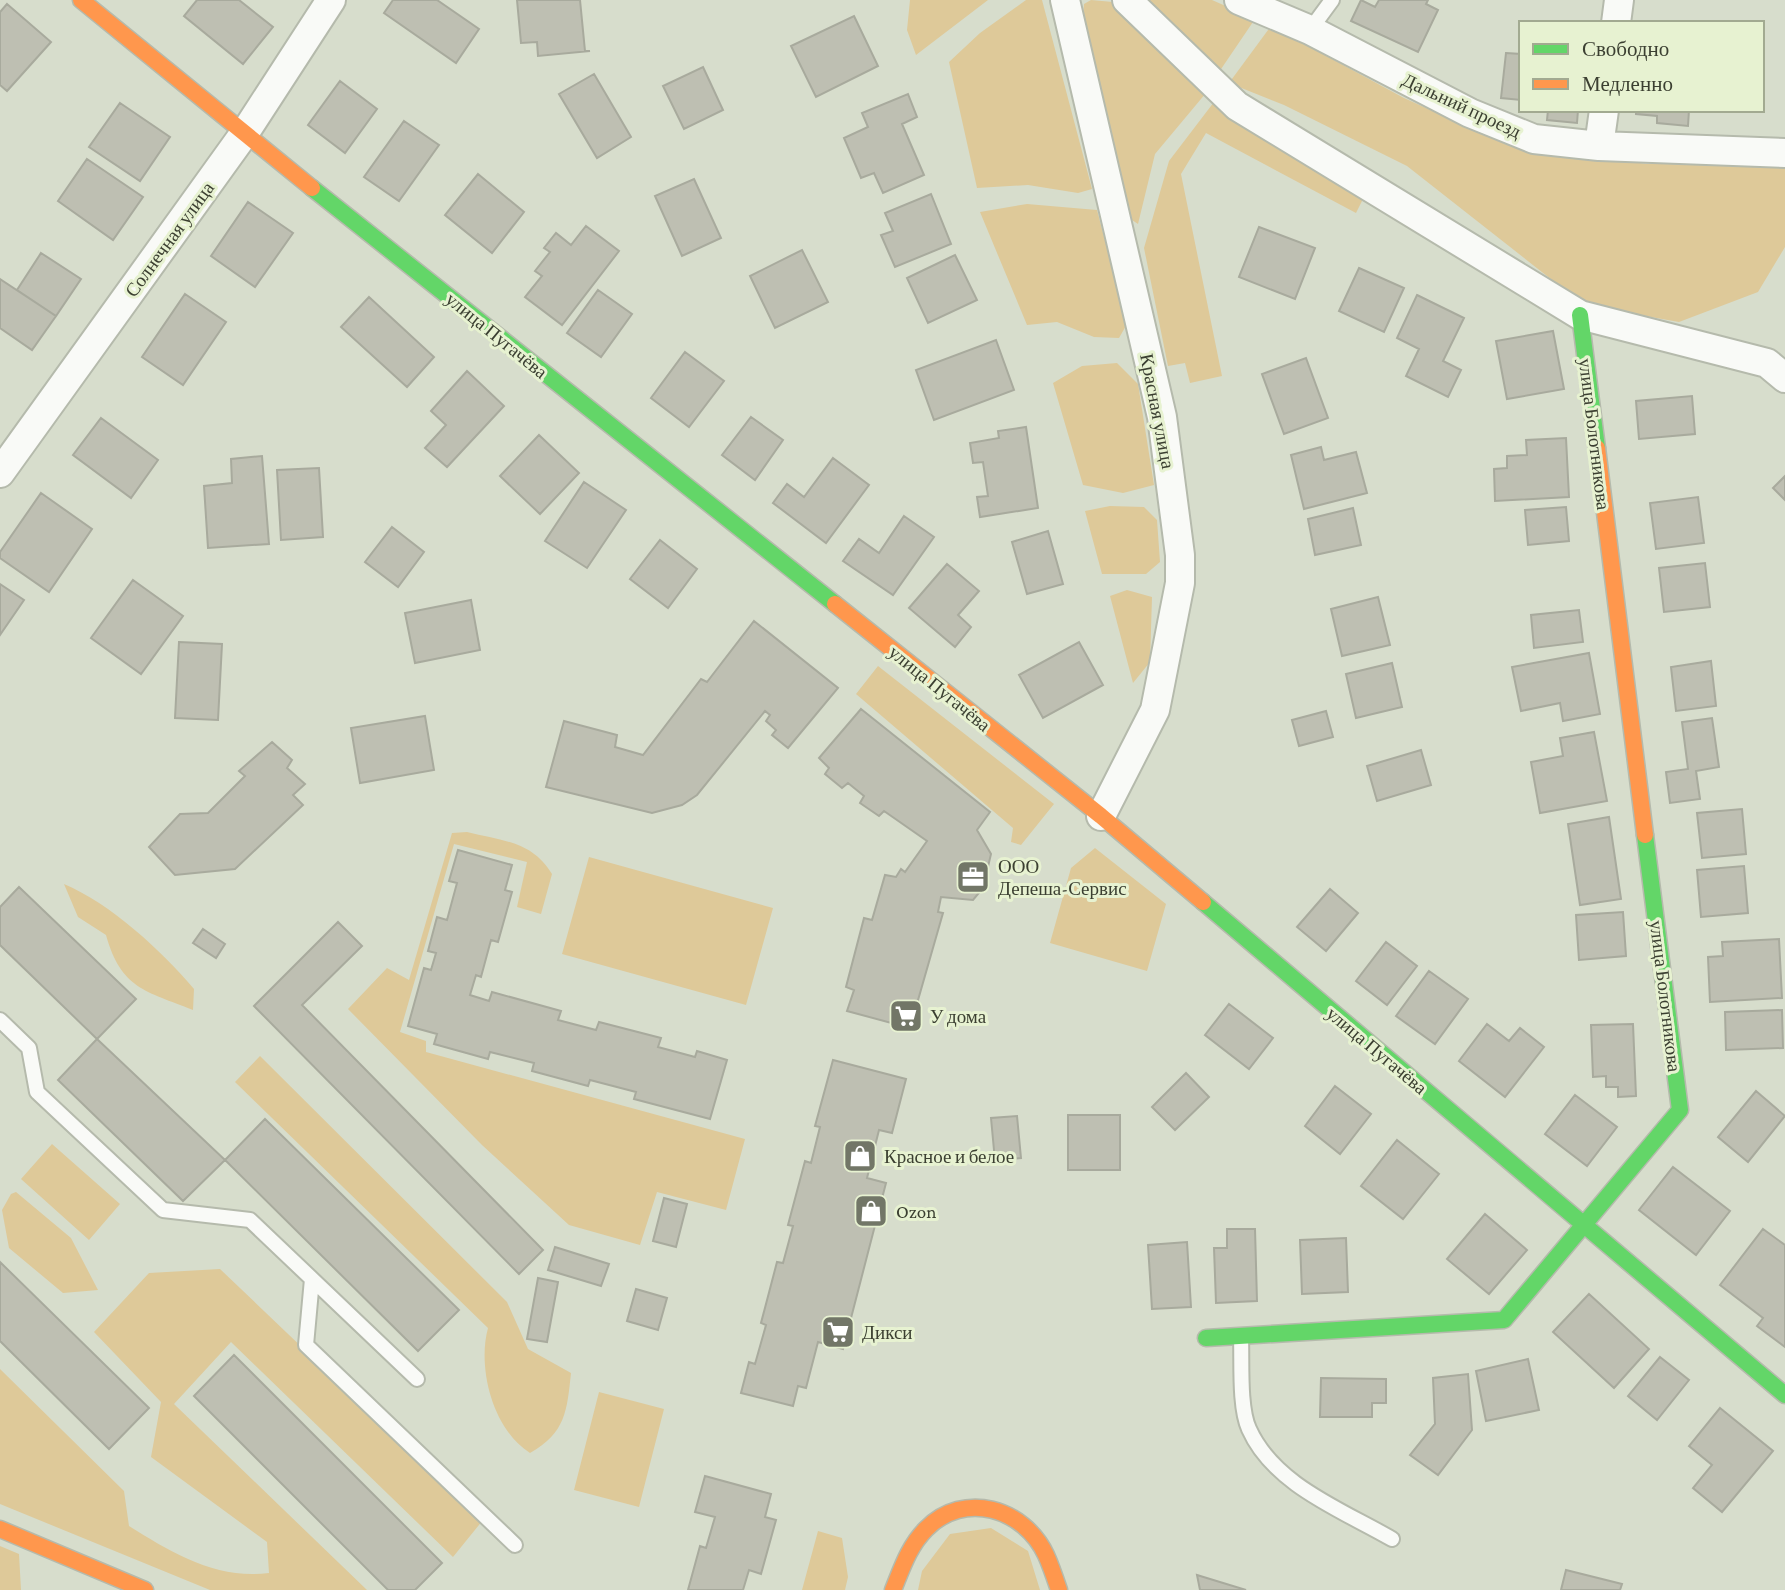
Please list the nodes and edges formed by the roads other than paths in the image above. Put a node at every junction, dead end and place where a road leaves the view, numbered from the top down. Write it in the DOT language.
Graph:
graph roads {
  1 [pos="81,0"];
  2 [pos="331,0"];
  3 [pos="1065,0"];
  4 [pos="1127,0"];
  5 [pos="1239,0"];
  6 [pos="1332,0"];
  7 [pos="1619,0"];
  8 [pos="1616,21"];
  9 [pos="1310,30"];
  10 [pos="1604,112"];
  11 [pos="244,134"];
  12 [pos="1599,146"];
  13 [pos="1785,153"];
  14 [pos="1580,315"];
  15 [pos="1785,378"];
  16 [pos="0,473"];
  17 [pos="1101,816"];
  18 [pos="0,1020"];
  19 [pos="1585,1226"];
  20 [pos="312,1279"];
  21 [pos="1241,1336"];
  22 [pos="1206,1338"];
  23 [pos="416,1379"];
  24 [pos="1785,1395"];
  25 [pos="0,1529"];
  26 [pos="1392,1539"];
  27 [pos="515,1545"];
  28 [pos="145,1590"];
  29 [pos="893,1590"];
  30 [pos="1059,1590"];
  1 -- 11 [label="street, улица Пугачёва"];
  2 -- 11 [label="street, Солнечная улица"];
  3 -- 17 [label="street, Красная улица"];
  4 -- 14 [label="street"];
  5 -- 9 [label="street, Дальний проезд"];
  6 -- 9 [label="lane"];
  7 -- 8 [label="street"];
  9 -- 12 [label="street, Дальний проезд"];
  10 -- 12 [label="street"];
  11 -- 16 [label="street, Солнечная улица"];
  11 -- 17 [label="street, улица Пугачёва"];
  12 -- 13 [label="street, Дальний проезд"];
  14 -- 15 [label="street"];
  14 -- 19 [label="street, улица Болотникова"];
  17 -- 19 [label="street, улица Пугачёва"];
  18 -- 20 [label="lane"];
  19 -- 21 [label="street, улица Болотникова"];
  19 -- 24 [label="street, улица Пугачёва"];
  20 -- 23 [label="lane"];
  20 -- 27 [label="lane"];
  21 -- 22 [label="street, улица Болотникова"];
  21 -- 26 [label="lane"];
  25 -- 28 [label="street"];
  29 -- 30 [label="street"];
}
